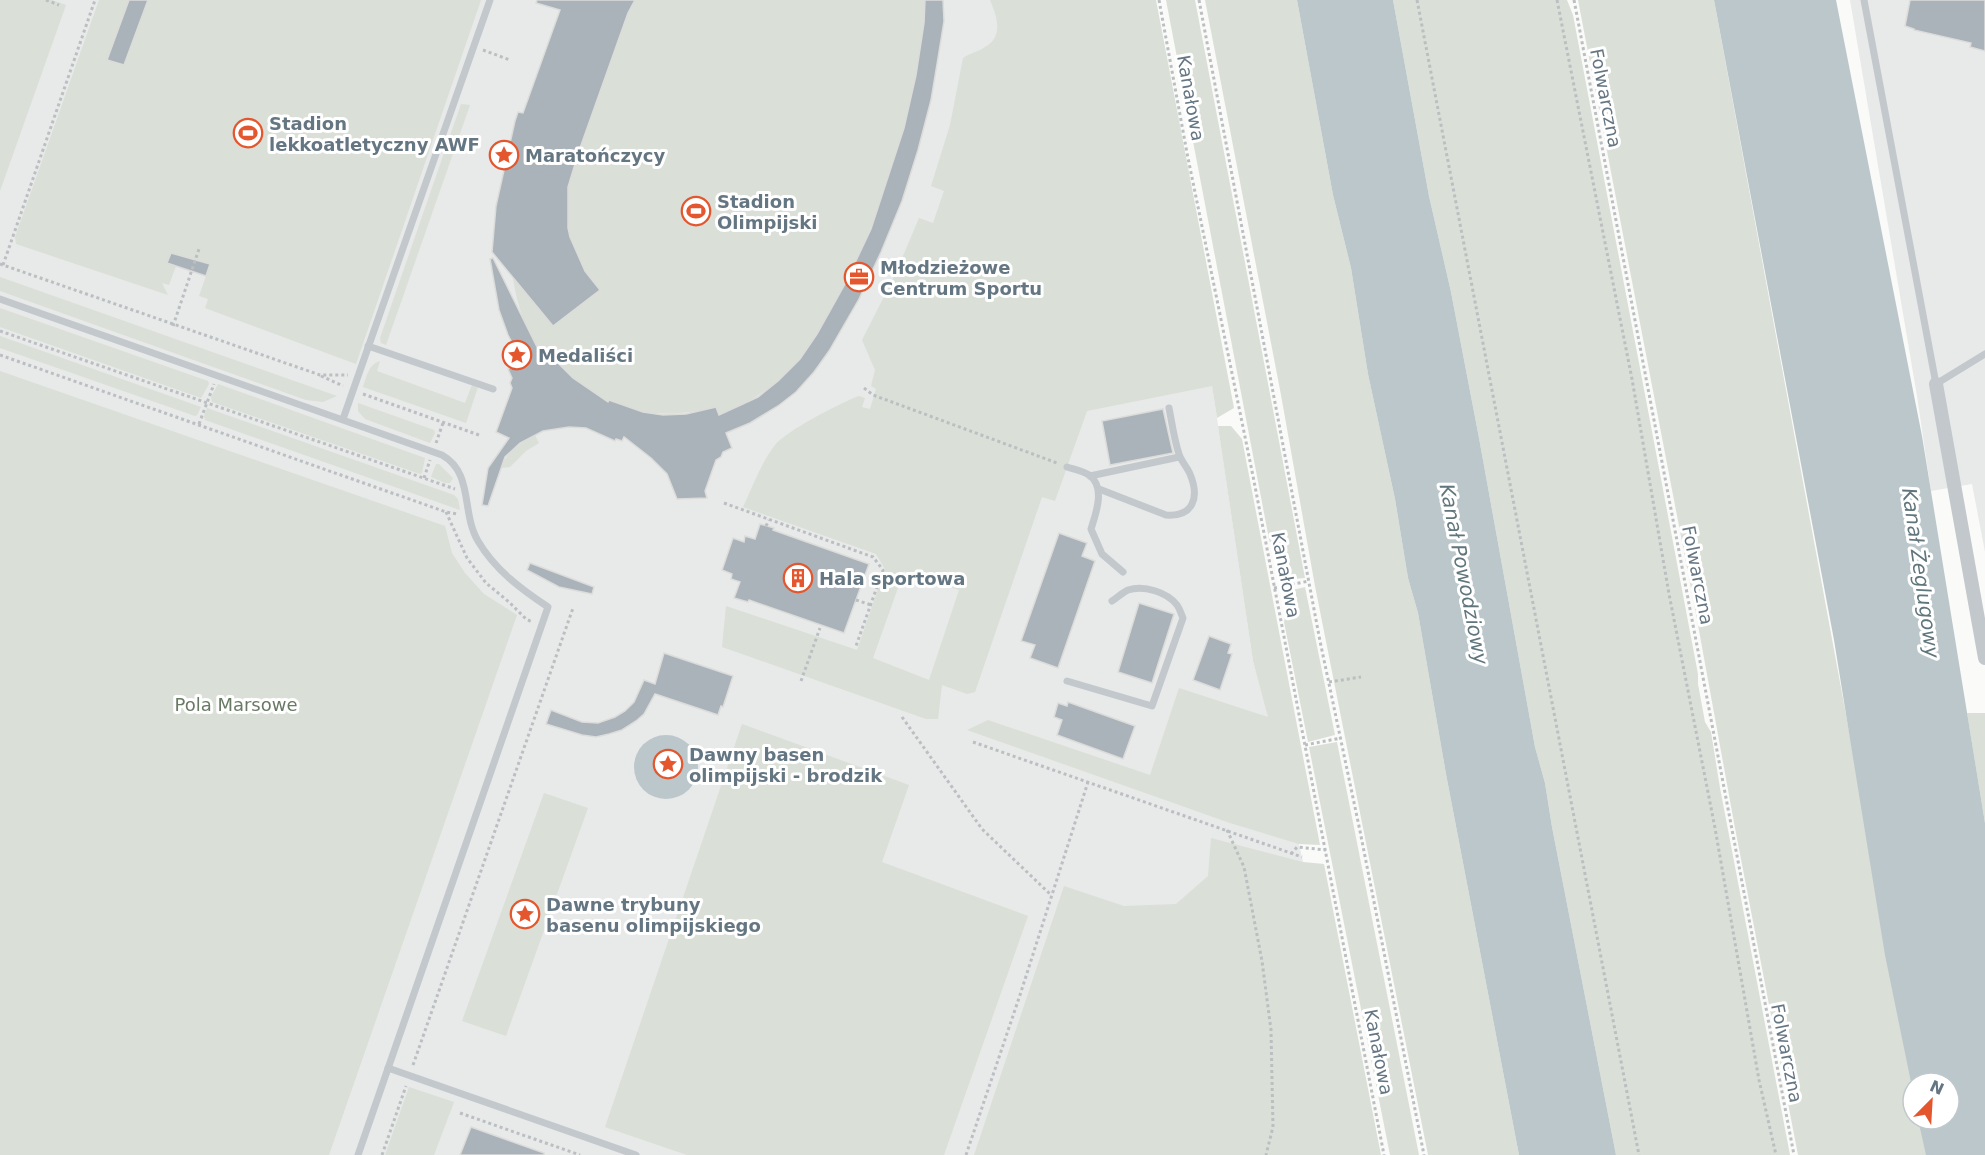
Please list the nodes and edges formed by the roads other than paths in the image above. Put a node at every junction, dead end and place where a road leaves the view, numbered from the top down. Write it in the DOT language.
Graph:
graph roads {
  1 [pos="490,0"];
  2 [pos="1864,0"];
  3 [pos="0,299"];
  4 [pos="368,346"];
  5 [pos="1985,354"];
  6 [pos="1936,384"];
  7 [pos="493,389"];
  8 [pos="1169,408"];
  9 [pos="343,419"];
  10 [pos="1179,457"];
  11 [pos="1067,467"];
  12 [pos="1090,476"];
  13 [pos="1099,489"];
  14 [pos="1123,572"];
  15 [pos="1112,601"];
  16 [pos="1985,658"];
  17 [pos="1067,681"];
  18 [pos="388,1068"];
  19 [pos="358,1155"];
  20 [pos="636,1155"];
  1 -- 4 [label="lane"];
  2 -- 6 [label="lane"];
  3 -- 9 [label="lane"];
  4 -- 7 [label="lane"];
  4 -- 9 [label="lane"];
  5 -- 6 [label="lane"];
  6 -- 16 [label="street"];
  8 -- 10 [label="lane"];
  9 -- 18 [label="lane"];
  10 -- 12 [label="lane"];
  10 -- 13 [label="lane"];
  11 -- 12 [label="lane"];
  12 -- 13 [label="lane"];
  13 -- 14 [label="lane"];
  15 -- 17 [label="lane"];
  18 -- 19 [label="lane"];
  18 -- 20 [label="lane"];
}
